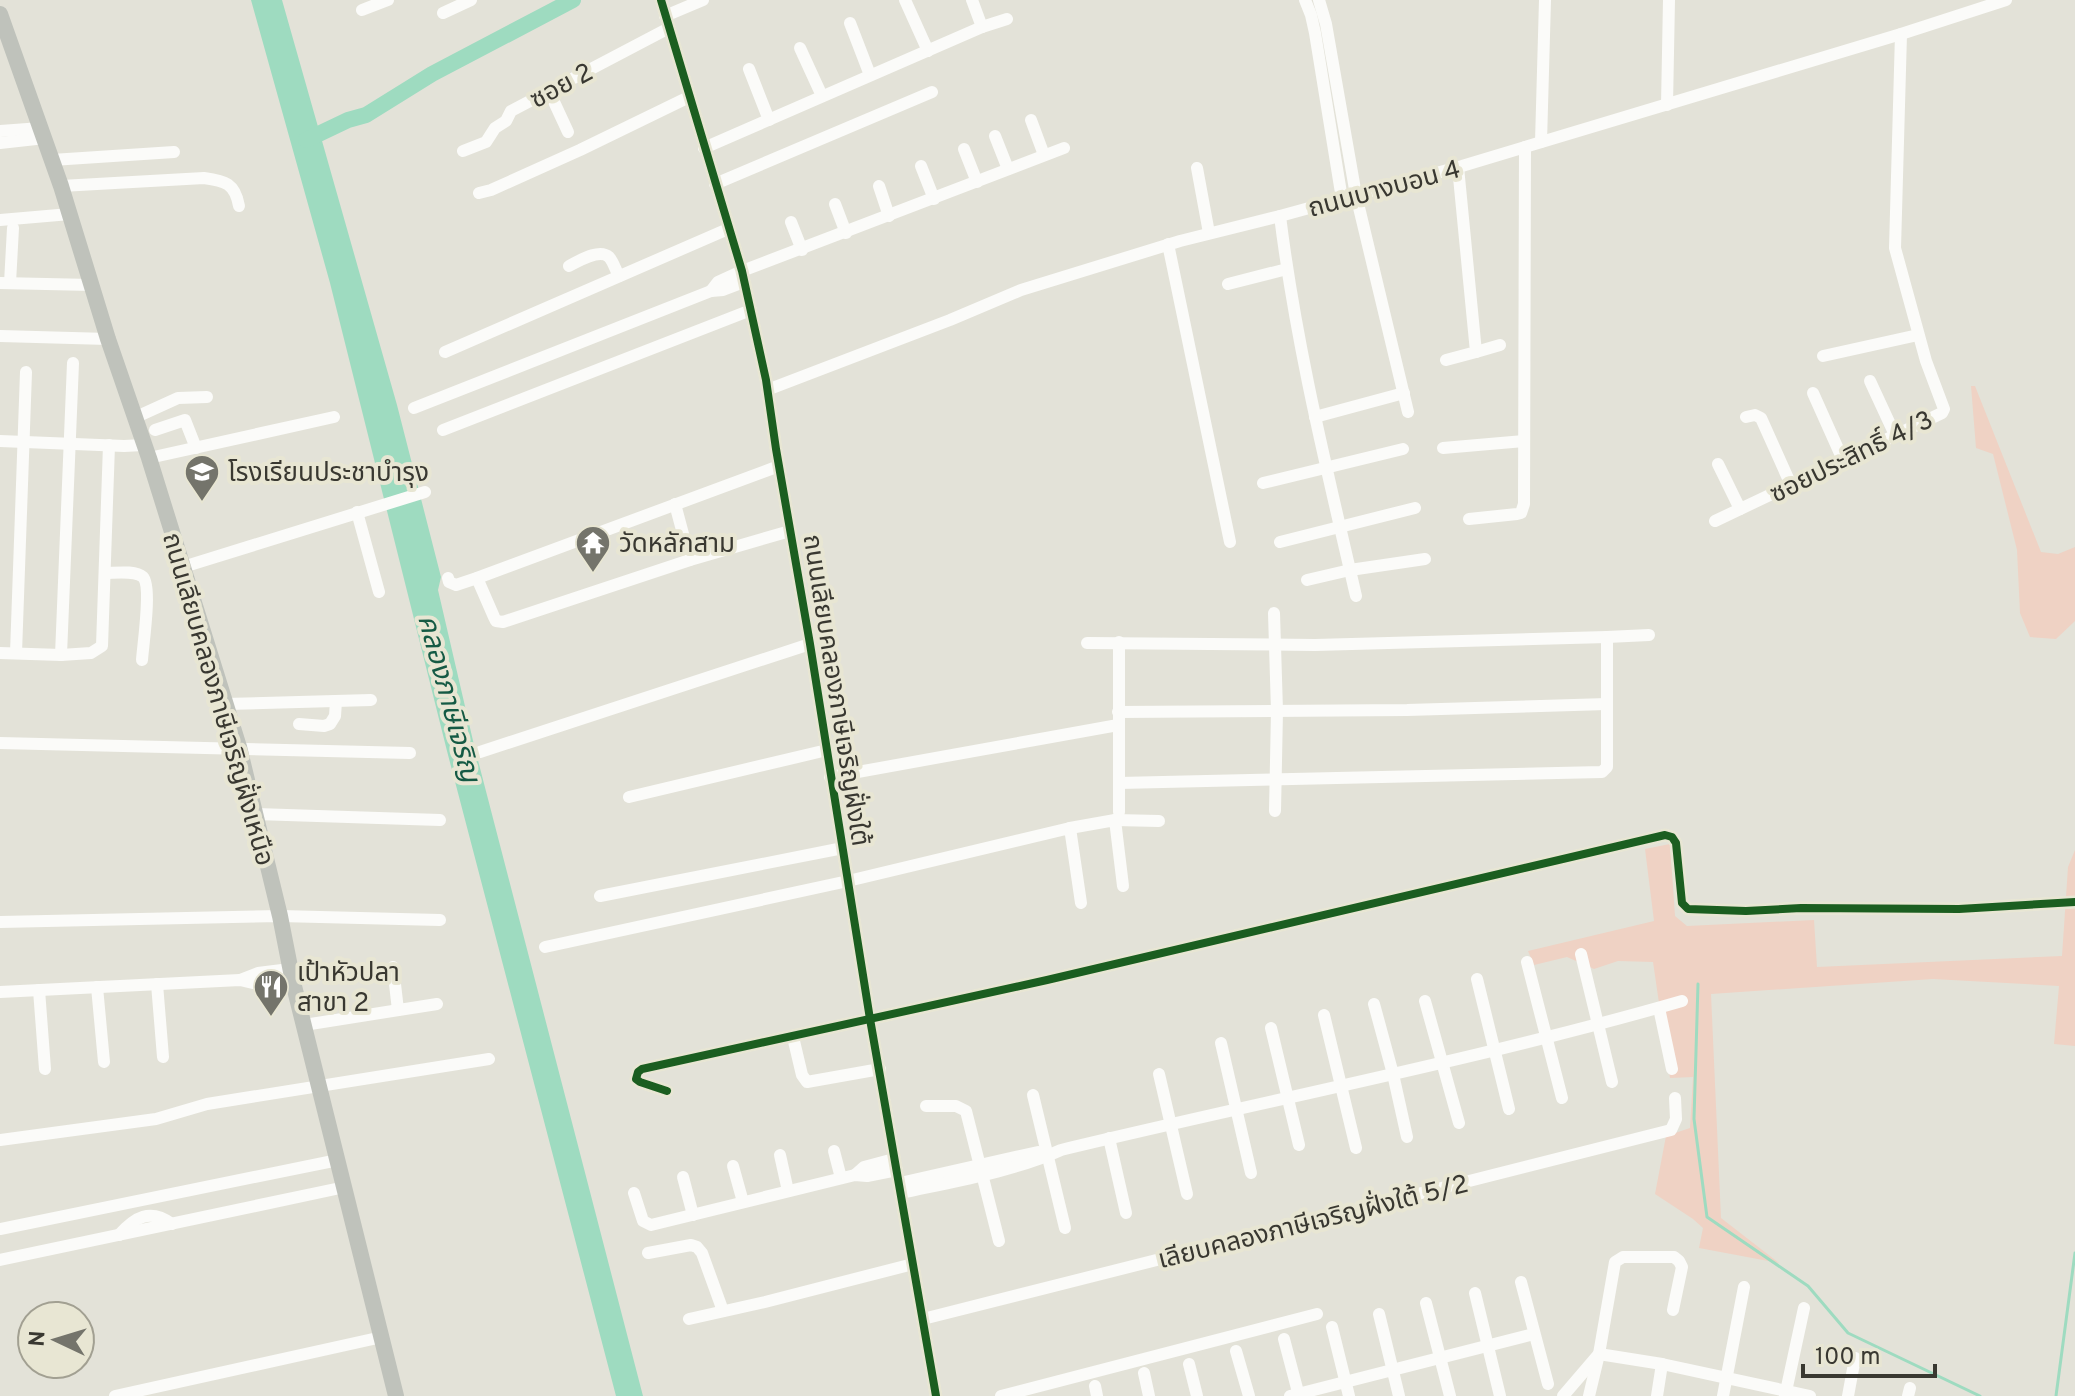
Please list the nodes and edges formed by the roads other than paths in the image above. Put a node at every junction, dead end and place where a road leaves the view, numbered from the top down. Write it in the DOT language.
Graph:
graph roads {
  1 [pos="388,0"];
  2 [pos="471,0"];
  3 [pos="661,0"];
  4 [pos="703,0"];
  5 [pos="905,0"];
  6 [pos="972,0"];
  7 [pos="1305,0"];
  8 [pos="1319,0"];
  9 [pos="1545,0"];
  10 [pos="1669,0"];
  11 [pos="2006,0"];
  12 [pos="1992,2"];
  13 [pos="362,10"];
  14 [pos="443,13"];
  15 [pos="0,14"];
  16 [pos="1007,19"];
  17 [pos="667,22"];
  18 [pos="850,23"];
  19 [pos="982,27"];
  20 [pos="1901,34"];
  21 [pos="800,48"];
  22 [pos="928,51"];
  23 [pos="749,69"];
  24 [pos="870,75"];
  25 [pos="549,91"];
  26 [pos="932,92"];
  27 [pos="822,96"];
  28 [pos="689,97"];
  29 [pos="1667,105"];
  30 [pos="769,120"];
  31 [pos="1031,120"];
  32 [pos="0,131"];
  33 [pos="568,132"];
  34 [pos="43,133"];
  35 [pos="995,136"];
  36 [pos="1541,142"];
  37 [pos="0,143"];
  38 [pos="1525,147"];
  39 [pos="704,148"];
  40 [pos="1064,148"];
  41 [pos="964,149"];
  42 [pos="463,151"];
  43 [pos="174,152"];
  44 [pos="1044,155"];
  45 [pos="52,160"];
  46 [pos="921,166"];
  47 [pos="1458,167"];
  48 [pos="1197,168"];
  49 [pos="1008,169"];
  50 [pos="977,182"];
  51 [pos="715,184"];
  52 [pos="61,186"];
  53 [pos="879,186"];
  54 [pos="479,193"];
  55 [pos="1356,195"];
  56 [pos="934,199"];
  57 [pos="1342,199"];
  58 [pos="835,204"];
  59 [pos="239,206"];
  60 [pos="70,214"];
  61 [pos="889,216"];
  62 [pos="1280,216"];
  63 [pos="0,220"];
  64 [pos="791,222"];
  65 [pos="13,228"];
  66 [pos="728,229"];
  67 [pos="846,233"];
  68 [pos="1209,233"];
  69 [pos="1168,244"];
  70 [pos="802,250"];
  71 [pos="569,266"];
  72 [pos="1287,269"];
  73 [pos="619,276"];
  74 [pos="743,277"];
  75 [pos="5,283"];
  76 [pos="1228,284"];
  77 [pos="92,285"];
  78 [pos="751,310"];
  79 [pos="1918,335"];
  80 [pos="0,336"];
  81 [pos="108,339"];
  82 [pos="1500,345"];
  83 [pos="445,352"];
  84 [pos="1476,352"];
  85 [pos="1823,356"];
  86 [pos="1446,360"];
  87 [pos="73,363"];
  88 [pos="26,372"];
  89 [pos="1870,381"];
  90 [pos="767,390"];
  91 [pos="1404,393"];
  92 [pos="1813,393"];
  93 [pos="207,397"];
  94 [pos="178,398"];
  95 [pos="414,408"];
  96 [pos="1408,412"];
  97 [pos="142,414"];
  98 [pos="334,417"];
  99 [pos="1315,417"];
  100 [pos="1746,417"];
  101 [pos="185,420"];
  102 [pos="155,430"];
  103 [pos="443,430"];
  104 [pos="1895,435"];
  105 [pos="0,441"];
  106 [pos="1524,441"];
  107 [pos="24,442"];
  108 [pos="68,444"];
  109 [pos="109,445"];
  110 [pos="196,448"];
  111 [pos="1443,448"];
  112 [pos="1403,449"];
  113 [pos="152,453"];
  114 [pos="1843,460"];
  115 [pos="1718,464"];
  116 [pos="779,466"];
  117 [pos="1326,468"];
  118 [pos="1263,483"];
  119 [pos="1791,485"];
  120 [pos="423,493"];
  121 [pos="675,504"];
  122 [pos="1415,508"];
  123 [pos="1740,509"];
  124 [pos="357,512"];
  125 [pos="1469,519"];
  126 [pos="1715,521"];
  127 [pos="1340,527"];
  128 [pos="790,531"];
  129 [pos="1230,542"];
  130 [pos="1280,542"];
  131 [pos="1425,559"];
  132 [pos="690,560"];
  133 [pos="183,567"];
  134 [pos="1350,570"];
  135 [pos="105,573"];
  136 [pos="448,578"];
  137 [pos="477,578"];
  138 [pos="1307,580"];
  139 [pos="379,592"];
  140 [pos="1356,596"];
  141 [pos="1274,613"];
  142 [pos="1649,635"];
  143 [pos="1607,637"];
  144 [pos="1119,642"];
  145 [pos="1087,643"];
  146 [pos="810,644"];
  147 [pos="1275,644"];
  148 [pos="0,653"];
  149 [pos="16,653"];
  150 [pos="61,655"];
  151 [pos="142,660"];
  152 [pos="371,700"];
  153 [pos="336,701"];
  154 [pos="225,704"];
  155 [pos="1607,704"];
  156 [pos="1277,711"];
  157 [pos="1118,719"];
  158 [pos="299,724"];
  159 [pos="0,743"];
  160 [pos="239,747"];
  161 [pos="827,750"];
  162 [pos="480,752"];
  163 [pos="410,753"];
  164 [pos="830,777"];
  165 [pos="1275,780"];
  166 [pos="1119,783"];
  167 [pos="629,797"];
  168 [pos="1275,811"];
  169 [pos="256,814"];
  170 [pos="1117,816"];
  171 [pos="440,820"];
  172 [pos="1159,821"];
  173 [pos="1070,828"];
  174 [pos="843,848"];
  175 [pos="848,881"];
  176 [pos="1123,886"];
  177 [pos="600,896"];
  178 [pos="2075,902"];
  179 [pos="1081,903"];
  180 [pos="280,916"];
  181 [pos="440,920"];
  182 [pos="0,922"];
  183 [pos="545,947"];
  184 [pos="1581,954"];
  185 [pos="1527,962"];
  186 [pos="393,967"];
  187 [pos="292,976"];
  188 [pos="1477,979"];
  189 [pos="157,984"];
  190 [pos="97,987"];
  191 [pos="39,990"];
  192 [pos="0,992"];
  193 [pos="1425,1001"];
  194 [pos="1682,1001"];
  195 [pos="437,1004"];
  196 [pos="1374,1004"];
  197 [pos="1659,1008"];
  198 [pos="398,1010"];
  199 [pos="1324,1015"];
  200 [pos="870,1019"];
  201 [pos="304,1025"];
  202 [pos="1597,1026"];
  203 [pos="1271,1028"];
  204 [pos="793,1037"];
  205 [pos="1546,1038"];
  206 [pos="1221,1043"];
  207 [pos="1495,1050"];
  208 [pos="163,1057"];
  209 [pos="489,1059"];
  210 [pos="104,1062"];
  211 [pos="1442,1062"];
  212 [pos="45,1069"];
  213 [pos="880,1069"];
  214 [pos="1672,1069"];
  215 [pos="1159,1074"];
  216 [pos="1393,1074"];
  217 [pos="1612,1082"];
  218 [pos="320,1086"];
  219 [pos="1341,1088"];
  220 [pos="667,1091"];
  221 [pos="1033,1095"];
  222 [pos="1287,1098"];
  223 [pos="1562,1098"];
  224 [pos="1675,1098"];
  225 [pos="926,1106"];
  226 [pos="1509,1109"];
  227 [pos="1236,1110"];
  228 [pos="1459,1123"];
  229 [pos="1171,1124"];
  230 [pos="1407,1137"];
  231 [pos="1109,1138"];
  232 [pos="0,1140"];
  233 [pos="1299,1145"];
  234 [pos="1356,1148"];
  235 [pos="834,1151"];
  236 [pos="1046,1154"];
  237 [pos="780,1155"];
  238 [pos="338,1160"];
  239 [pos="733,1166"];
  240 [pos="981,1170"];
  241 [pos="1251,1173"];
  242 [pos="898,1176"];
  243 [pos="683,1177"];
  244 [pos="841,1178"];
  245 [pos="345,1187"];
  246 [pos="788,1191"];
  247 [pos="634,1193"];
  248 [pos="1187,1194"];
  249 [pos="743,1202"];
  250 [pos="1126,1213"];
  251 [pos="693,1215"];
  252 [pos="1065,1228"];
  253 [pos="0,1229"];
  254 [pos="999,1241"];
  255 [pos="648,1253"];
  256 [pos="0,1260"];
  257 [pos="913,1264"];
  258 [pos="1521,1282"];
  259 [pos="1744,1287"];
  260 [pos="1475,1293"];
  261 [pos="1426,1303"];
  262 [pos="1804,1308"];
  263 [pos="1673,1310"];
  264 [pos="723,1311"];
  265 [pos="1317,1314"];
  266 [pos="1379,1314"];
  267 [pos="689,1319"];
  268 [pos="923,1319"];
  269 [pos="1332,1327"];
  270 [pos="1534,1334"];
  271 [pos="382,1337"];
  272 [pos="1284,1339"];
  273 [pos="1487,1346"];
  274 [pos="1236,1351"];
  275 [pos="1599,1354"];
  276 [pos="1441,1358"];
  277 [pos="1855,1358"];
  278 [pos="1189,1364"];
  279 [pos="1662,1364"];
  280 [pos="1393,1370"];
  281 [pos="1144,1373"];
  282 [pos="1726,1379"];
  283 [pos="1345,1382"];
  284 [pos="1548,1384"];
  285 [pos="1786,1394"];
  286 [pos="1296,1395"];
  287 [pos="115,1396"];
  288 [pos="396,1396"];
  289 [pos="936,1396"];
  290 [pos="1001,1396"];
  291 [pos="1149,1396"];
  292 [pos="1197,1396"];
  293 [pos="1249,1396"];
  294 [pos="1349,1396"];
  295 [pos="1399,1396"];
  296 [pos="1450,1396"];
  297 [pos="1500,1396"];
  298 [pos="1563,1396"];
  299 [pos="1589,1396"];
  300 [pos="1657,1396"];
  301 [pos="1723,1396"];
  302 [pos="1810,1396"];
  303 [pos="1848,1396"];
  1 -- 13 [label="street"];
  2 -- 14 [label="street"];
  3 -- 17 [label="street, ถนนเลียบคลองภาษีเจริญฝั่งใต้"];
  4 -- 17 [label="street, ซอย 2"];
  5 -- 22 [label="street"];
  6 -- 19 [label="street"];
  7 -- 57 [label="street"];
  8 -- 55 [label="street"];
  9 -- 36 [label="street"];
  10 -- 29 [label="street"];
  11 -- 12 [label="street, ถนนบางบอน 4"];
  12 -- 20 [label="street, ถนนบางบอน 4"];
  15 -- 34 [label="main road, ถนนเลียบคลองภาษีเจริญฝั่งเหนือ"];
  16 -- 19 [label="street"];
  17 -- 25 [label="street, ซอย 2"];
  17 -- 28 [label="street, ถนนเลียบคลองภาษีเจริญฝั่งใต้"];
  18 -- 24 [label="street"];
  19 -- 22 [label="street"];
  20 -- 29 [label="street, ถนนบางบอน 4"];
  20 -- 79 [label="street, ซอยประสิทธิ์ 4/3"];
  21 -- 27 [label="street"];
  22 -- 24 [label="street"];
  23 -- 30 [label="street"];
  24 -- 27 [label="street"];
  25 -- 33 [label="street"];
  25 -- 42 [label="street, ซอย 2"];
  26 -- 51 [label="street"];
  27 -- 30 [label="street"];
  28 -- 39 [label="street, ถนนเลียบคลองภาษีเจริญฝั่งใต้"];
  28 -- 54 [label="street"];
  29 -- 36 [label="street, ถนนบางบอน 4"];
  30 -- 39 [label="street"];
  31 -- 44 [label="street"];
  32 -- 34 [label="street"];
  34 -- 37 [label="street"];
  34 -- 45 [label="main road, ถนนเลียบคลองภาษีเจริญฝั่งเหนือ"];
  35 -- 49 [label="street"];
  36 -- 38 [label="street, ถนนบางบอน 4"];
  38 -- 47 [label="street, ถนนบางบอน 4"];
  38 -- 106 [label="street"];
  39 -- 51 [label="street, ถนนเลียบคลองภาษีเจริญฝั่งใต้"];
  40 -- 44 [label="street"];
  41 -- 50 [label="street"];
  43 -- 45 [label="street"];
  44 -- 49 [label="street"];
  45 -- 52 [label="main road, ถนนเลียบคลองภาษีเจริญฝั่งเหนือ"];
  46 -- 56 [label="street"];
  47 -- 55 [label="street, ถนนบางบอน 4"];
  47 -- 84 [label="street"];
  48 -- 68 [label="street"];
  49 -- 50 [label="street"];
  50 -- 56 [label="street"];
  51 -- 66 [label="street, ถนนเลียบคลองภาษีเจริญฝั่งใต้"];
  52 -- 59 [label="street"];
  52 -- 60 [label="main road, ถนนเลียบคลองภาษีเจริญฝั่งเหนือ"];
  53 -- 61 [label="street"];
  55 -- 57 [label="street, ถนนบางบอน 4"];
  55 -- 91 [label="street"];
  56 -- 61 [label="street"];
  57 -- 62 [label="street, ถนนบางบอน 4"];
  58 -- 67 [label="street"];
  60 -- 63 [label="street"];
  60 -- 77 [label="main road, ถนนเลียบคลองภาษีเจริญฝั่งเหนือ"];
  61 -- 67 [label="street"];
  62 -- 68 [label="street, ถนนบางบอน 4"];
  62 -- 72 [label="street"];
  64 -- 70 [label="street"];
  65 -- 75 [label="street"];
  66 -- 73 [label="street"];
  66 -- 74 [label="street, ถนนเลียบคลองภาษีเจริญฝั่งใต้"];
  67 -- 70 [label="street"];
  68 -- 69 [label="street, ถนนบางบอน 4"];
  69 -- 90 [label="street, ถนนบางบอน 4"];
  69 -- 129 [label="street"];
  70 -- 74 [label="street"];
  71 -- 73 [label="street"];
  72 -- 76 [label="street"];
  72 -- 99 [label="street"];
  73 -- 83 [label="street"];
  74 -- 78 [label="street, ถนนเลียบคลองภาษีเจริญฝั่งใต้"];
  74 -- 95 [label="street"];
  75 -- 77 [label="street"];
  77 -- 81 [label="main road, ถนนเลียบคลองภาษีเจริญฝั่งเหนือ"];
  78 -- 90 [label="street, ถนนเลียบคลองภาษีเจริญฝั่งใต้"];
  78 -- 103 [label="street"];
  79 -- 85 [label="street"];
  79 -- 104 [label="street, ซอยประสิทธิ์ 4/3"];
  80 -- 81 [label="street"];
  81 -- 97 [label="main road, ถนนเลียบคลองภาษีเจริญฝั่งเหนือ"];
  82 -- 84 [label="street"];
  84 -- 86 [label="street"];
  87 -- 108 [label="street"];
  88 -- 107 [label="street"];
  89 -- 104 [label="street"];
  90 -- 116 [label="street, ถนนเลียบคลองภาษีเจริญฝั่งใต้"];
  91 -- 96 [label="street"];
  91 -- 99 [label="street"];
  92 -- 114 [label="street"];
  93 -- 94 [label="street"];
  94 -- 97 [label="street"];
  94 -- 101 [label="street"];
  97 -- 102 [label="street"];
  97 -- 113 [label="main road, ถนนเลียบคลองภาษีเจริญฝั่งเหนือ"];
  98 -- 110 [label="street"];
  99 -- 117 [label="street"];
  100 -- 119 [label="street"];
  101 -- 102 [label="street"];
  101 -- 110 [label="street"];
  102 -- 113 [label="street"];
  104 -- 114 [label="street, ซอยประสิทธิ์ 4/3"];
  105 -- 107 [label="street"];
  106 -- 111 [label="street"];
  106 -- 125 [label="street"];
  107 -- 108 [label="street"];
  107 -- 149 [label="street"];
  108 -- 109 [label="street"];
  108 -- 150 [label="street"];
  109 -- 113 [label="street"];
  109 -- 135 [label="street"];
  110 -- 113 [label="street"];
  112 -- 117 [label="street"];
  113 -- 133 [label="main road, ถนนเลียบคลองภาษีเจริญฝั่งเหนือ"];
  114 -- 119 [label="street, ซอยประสิทธิ์ 4/3"];
  115 -- 123 [label="street"];
  116 -- 121 [label="street"];
  116 -- 128 [label="street, ถนนเลียบคลองภาษีเจริญฝั่งใต้"];
  117 -- 118 [label="street"];
  117 -- 127 [label="street"];
  119 -- 123 [label="street, ซอยประสิทธิ์ 4/3"];
  120 -- 124 [label="street"];
  121 -- 132 [label="street"];
  121 -- 137 [label="street"];
  122 -- 127 [label="street"];
  123 -- 126 [label="street, ซอยประสิทธิ์ 4/3"];
  124 -- 133 [label="street"];
  124 -- 139 [label="street"];
  127 -- 130 [label="street"];
  127 -- 134 [label="street"];
  128 -- 132 [label="street"];
  128 -- 146 [label="street, ถนนเลียบคลองภาษีเจริญฝั่งใต้"];
  131 -- 134 [label="street"];
  132 -- 137 [label="street"];
  133 -- 154 [label="main road, ถนนเลียบคลองภาษีเจริญฝั่งเหนือ"];
  134 -- 138 [label="street"];
  134 -- 140 [label="street"];
  135 -- 150 [label="street"];
  135 -- 151 [label="street"];
  136 -- 137 [label="street"];
  141 -- 147 [label="street"];
  142 -- 143 [label="street"];
  143 -- 147 [label="street"];
  143 -- 155 [label="street"];
  144 -- 145 [label="street"];
  144 -- 147 [label="street"];
  144 -- 157 [label="street"];
  146 -- 161 [label="street, ถนนเลียบคลองภาษีเจริญฝั่งใต้"];
  146 -- 162 [label="street"];
  147 -- 156 [label="street"];
  148 -- 149 [label="street"];
  149 -- 150 [label="street"];
  152 -- 153 [label="street"];
  153 -- 154 [label="street"];
  153 -- 158 [label="street"];
  154 -- 160 [label="main road, ถนนเลียบคลองภาษีเจริญฝั่งเหนือ"];
  155 -- 156 [label="street"];
  155 -- 165 [label="street"];
  156 -- 157 [label="street"];
  156 -- 165 [label="street"];
  157 -- 164 [label="street"];
  157 -- 166 [label="street"];
  159 -- 160 [label="street"];
  160 -- 163 [label="street"];
  160 -- 169 [label="main road, ถนนเลียบคลองภาษีเจริญฝั่งเหนือ"];
  161 -- 164 [label="street, ถนนเลียบคลองภาษีเจริญฝั่งใต้"];
  161 -- 167 [label="street"];
  164 -- 174 [label="street, ถนนเลียบคลองภาษีเจริญฝั่งใต้"];
  165 -- 166 [label="street"];
  165 -- 168 [label="street"];
  166 -- 170 [label="street"];
  169 -- 171 [label="street"];
  169 -- 180 [label="main road, ถนนเลียบคลองภาษีเจริญฝั่งเหนือ"];
  170 -- 172 [label="street"];
  170 -- 173 [label="street"];
  170 -- 176 [label="street"];
  173 -- 175 [label="street"];
  173 -- 179 [label="street"];
  174 -- 175 [label="street, ถนนเลียบคลองภาษีเจริญฝั่งใต้"];
  174 -- 177 [label="street"];
  175 -- 183 [label="street"];
  175 -- 200 [label="street, ถนนเลียบคลองภาษีเจริญฝั่งใต้"];
  178 -- 200 [label="street"];
  180 -- 181 [label="street"];
  180 -- 182 [label="street"];
  180 -- 187 [label="main road, ถนนเลียบคลองภาษีเจริญฝั่งเหนือ"];
  184 -- 202 [label="street"];
  185 -- 205 [label="street"];
  186 -- 198 [label="street"];
  187 -- 189 [label="street"];
  187 -- 201 [label="main road, ถนนเลียบคลองภาษีเจริญฝั่งเหนือ"];
  188 -- 207 [label="street"];
  189 -- 190 [label="street"];
  189 -- 208 [label="street"];
  190 -- 191 [label="street"];
  190 -- 210 [label="street"];
  191 -- 192 [label="street"];
  191 -- 212 [label="street"];
  193 -- 211 [label="street"];
  194 -- 197 [label="street"];
  195 -- 198 [label="street"];
  196 -- 216 [label="street"];
  197 -- 202 [label="street"];
  197 -- 214 [label="street"];
  198 -- 201 [label="street"];
  199 -- 219 [label="street"];
  200 -- 204 [label="street"];
  200 -- 213 [label="street, ถนนเลียบคลองภาษีเจริญฝั่งใต้"];
  201 -- 218 [label="main road, ถนนเลียบคลองภาษีเจริญฝั่งเหนือ"];
  202 -- 205 [label="street"];
  202 -- 217 [label="street"];
  203 -- 222 [label="street"];
  204 -- 213 [label="street"];
  204 -- 220 [label="street"];
  205 -- 207 [label="street"];
  205 -- 223 [label="street"];
  206 -- 227 [label="street"];
  207 -- 211 [label="street"];
  207 -- 226 [label="street"];
  209 -- 218 [label="street"];
  211 -- 216 [label="street"];
  211 -- 228 [label="street"];
  213 -- 242 [label="street, ถนนเลียบคลองภาษีเจริญฝั่งใต้"];
  215 -- 229 [label="street"];
  216 -- 219 [label="street"];
  216 -- 230 [label="street"];
  218 -- 232 [label="street"];
  218 -- 238 [label="main road, ถนนเลียบคลองภาษีเจริญฝั่งเหนือ"];
  219 -- 222 [label="street"];
  219 -- 234 [label="street"];
  221 -- 236 [label="street"];
  222 -- 227 [label="street"];
  222 -- 233 [label="street"];
  224 -- 268 [label="street, เลียบคลองภาษีเจริญฝั่งใต้ 5/2"];
  225 -- 240 [label="street"];
  227 -- 229 [label="street"];
  227 -- 241 [label="street"];
  229 -- 231 [label="street"];
  229 -- 248 [label="street"];
  231 -- 236 [label="street"];
  231 -- 250 [label="street"];
  235 -- 244 [label="street"];
  236 -- 240 [label="street"];
  236 -- 252 [label="street"];
  237 -- 246 [label="street"];
  238 -- 245 [label="main road, ถนนเลียบคลองภาษีเจริญฝั่งเหนือ"];
  238 -- 253 [label="street"];
  239 -- 249 [label="street"];
  240 -- 242 [label="street"];
  240 -- 254 [label="street"];
  242 -- 244 [label="street"];
  242 -- 257 [label="street, ถนนเลียบคลองภาษีเจริญฝั่งใต้"];
  243 -- 251 [label="street"];
  244 -- 246 [label="street"];
  245 -- 256 [label="street"];
  245 -- 271 [label="main road, ถนนเลียบคลองภาษีเจริญฝั่งเหนือ"];
  246 -- 249 [label="street"];
  247 -- 251 [label="street"];
  249 -- 251 [label="street"];
  255 -- 264 [label="street"];
  257 -- 264 [label="street"];
  257 -- 268 [label="street, ถนนเลียบคลองภาษีเจริญฝั่งใต้"];
  258 -- 270 [label="street"];
  259 -- 282 [label="street"];
  260 -- 273 [label="street"];
  261 -- 276 [label="street"];
  262 -- 285 [label="street"];
  263 -- 275 [label="street"];
  264 -- 267 [label="street"];
  265 -- 290 [label="street"];
  266 -- 280 [label="street"];
  268 -- 289 [label="street, ถนนเลียบคลองภาษีเจริญฝั่งใต้"];
  269 -- 283 [label="street"];
  270 -- 273 [label="street"];
  270 -- 284 [label="street"];
  271 -- 287 [label="street"];
  271 -- 288 [label="main road, ถนนเลียบคลองภาษีเจริญฝั่งเหนือ"];
  272 -- 286 [label="street"];
  273 -- 276 [label="street"];
  273 -- 297 [label="street"];
  274 -- 293 [label="street"];
  275 -- 279 [label="street"];
  275 -- 298 [label="street"];
  275 -- 299 [label="street"];
  276 -- 280 [label="street"];
  276 -- 296 [label="street"];
  277 -- 303 [label="street"];
  278 -- 292 [label="street"];
  279 -- 282 [label="street"];
  279 -- 300 [label="street"];
  280 -- 283 [label="street"];
  280 -- 295 [label="street"];
  281 -- 291 [label="street"];
  282 -- 285 [label="street"];
  282 -- 301 [label="street"];
  283 -- 286 [label="street"];
  283 -- 294 [label="street"];
  285 -- 302 [label="street"];
}
